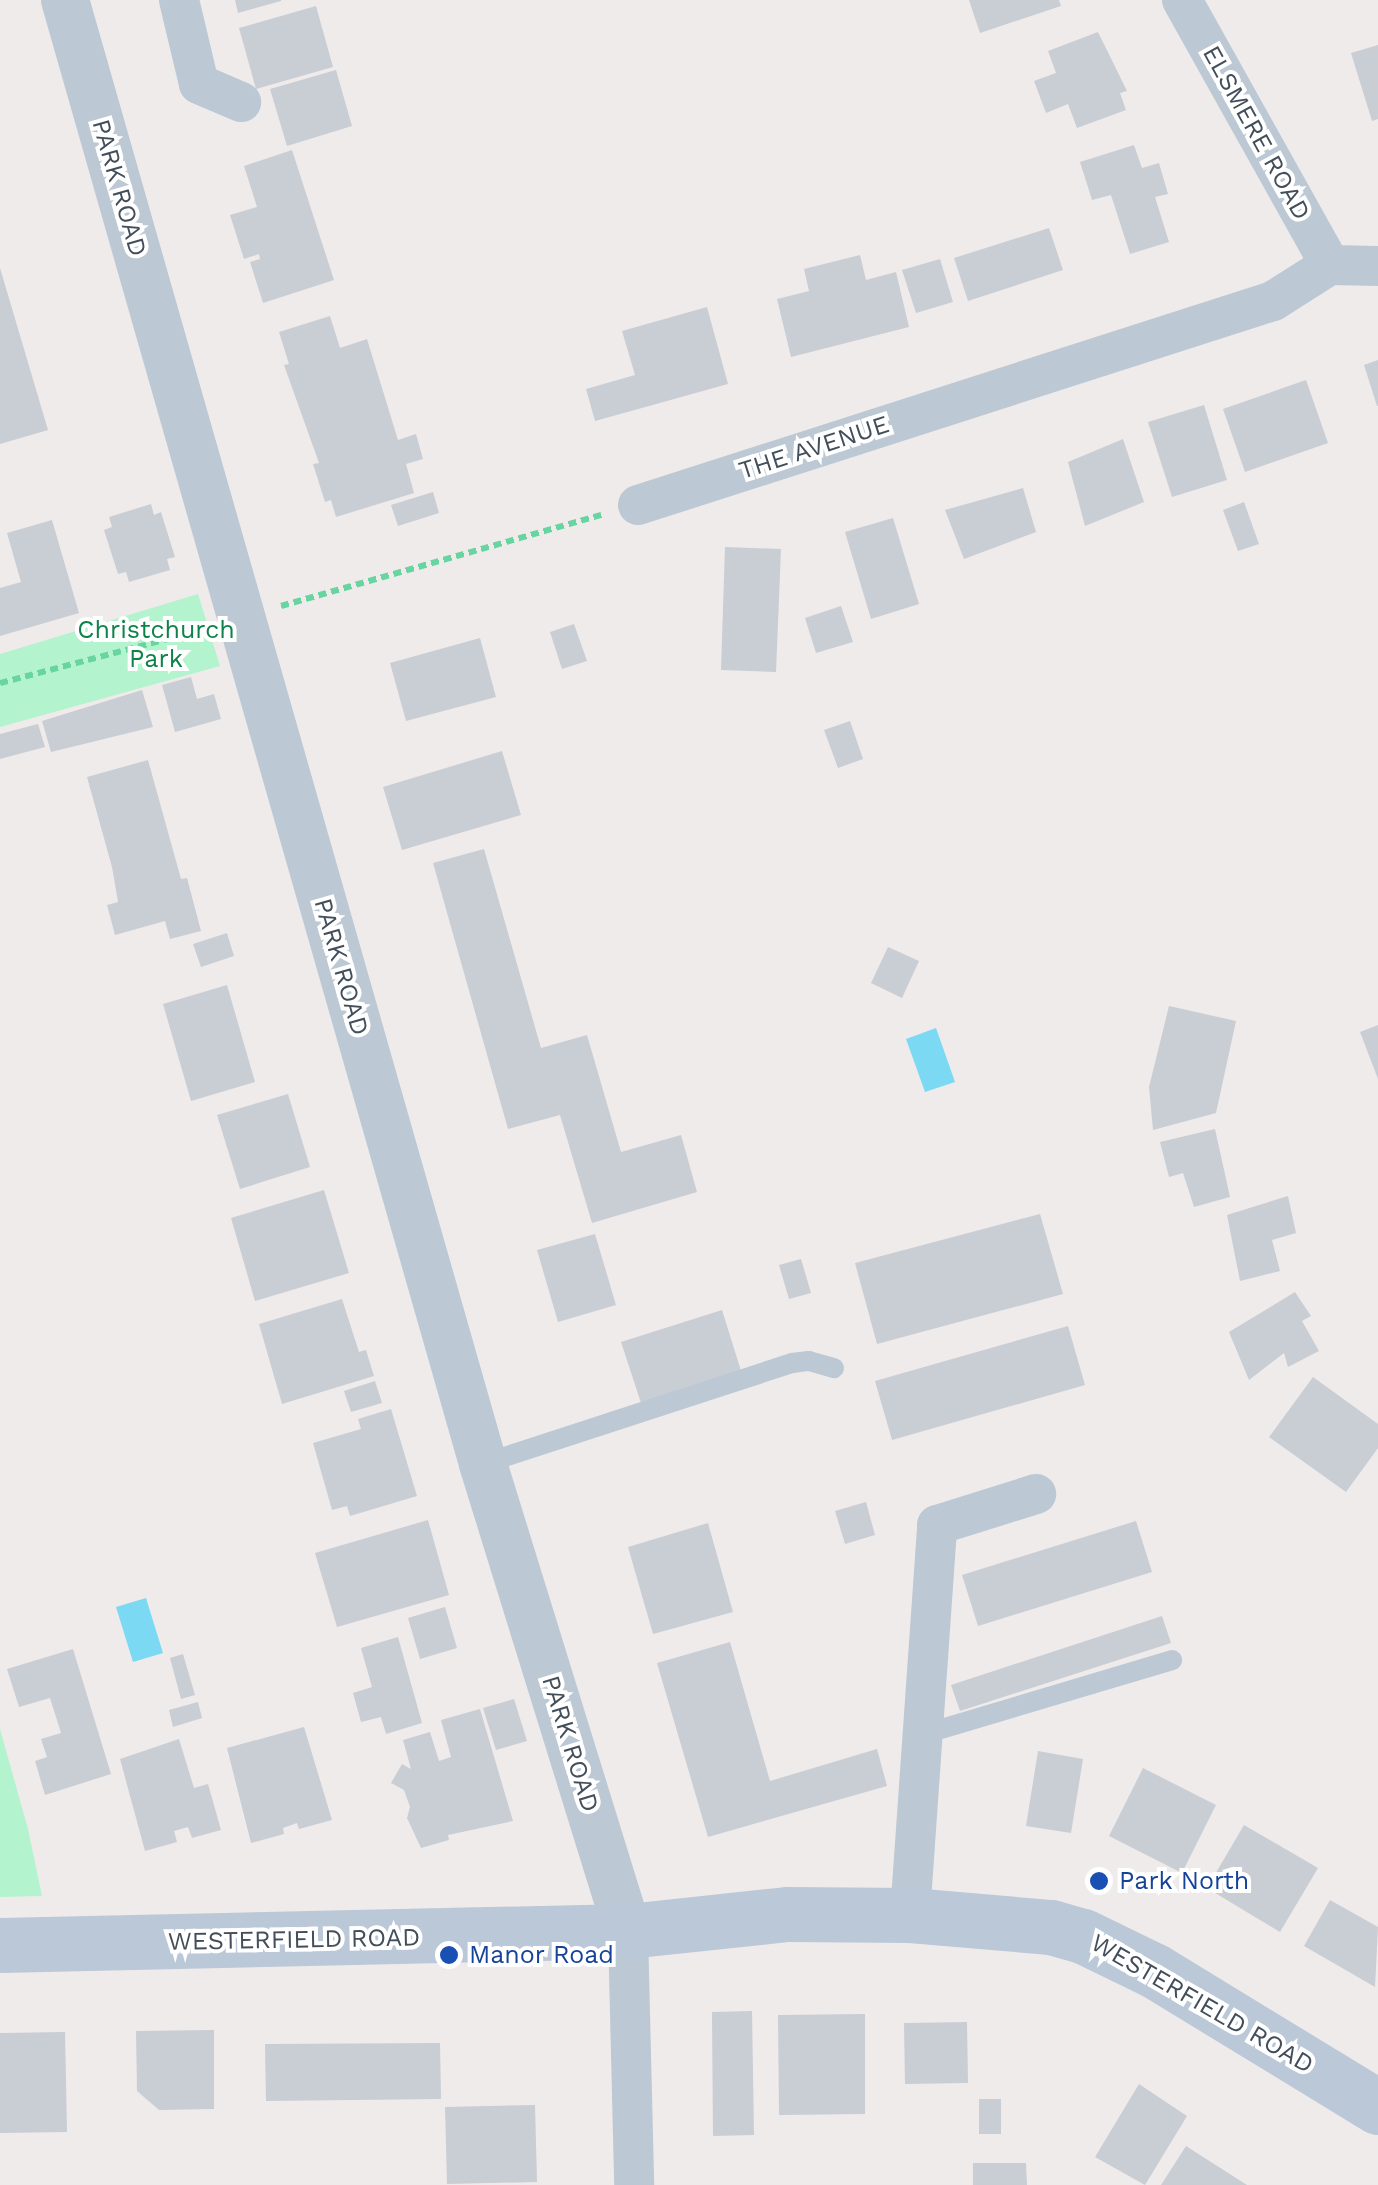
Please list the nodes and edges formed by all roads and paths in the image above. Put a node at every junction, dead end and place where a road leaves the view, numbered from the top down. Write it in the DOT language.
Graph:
graph roads {
  1 [pos="66,0"];
  2 [pos="179,0"];
  3 [pos="1182,0"];
  4 [pos="240,102"];
  5 [pos="1330,265"];
  6 [pos="1378,266"];
  7 [pos="638,504"];
  8 [pos="242,618"];
  9 [pos="0,683"];
  10 [pos="834,1368"];
  11 [pos="484,1464"];
  12 [pos="1036,1494"];
  13 [pos="1172,1660"];
  14 [pos="921,1735"];
  15 [pos="910,1915"];
  16 [pos="628,1931"];
  17 [pos="0,1945"];
  18 [pos="1378,2107"];
  19 [pos="634,2185"];
  1 -- 8 [label="street, PARK ROAD"];
  2 -- 4 [label="street"];
  3 -- 5 [label="street, ELSMERE ROAD"];
  5 -- 6 [label="street"];
  5 -- 7 [label="street, THE AVENUE"];
  7 -- 8 [label="path"];
  8 -- 9 [label="path"];
  8 -- 11 [label="street, PARK ROAD"];
  10 -- 11 [label="lane"];
  11 -- 16 [label="street, PARK ROAD"];
  12 -- 14 [label="street"];
  13 -- 14 [label="lane"];
  14 -- 15 [label="street"];
  15 -- 16 [label="main road, WESTERFIELD ROAD"];
  15 -- 18 [label="main road, WESTERFIELD ROAD"];
  16 -- 17 [label="main road, WESTERFIELD ROAD"];
  16 -- 19 [label="street"];
}
